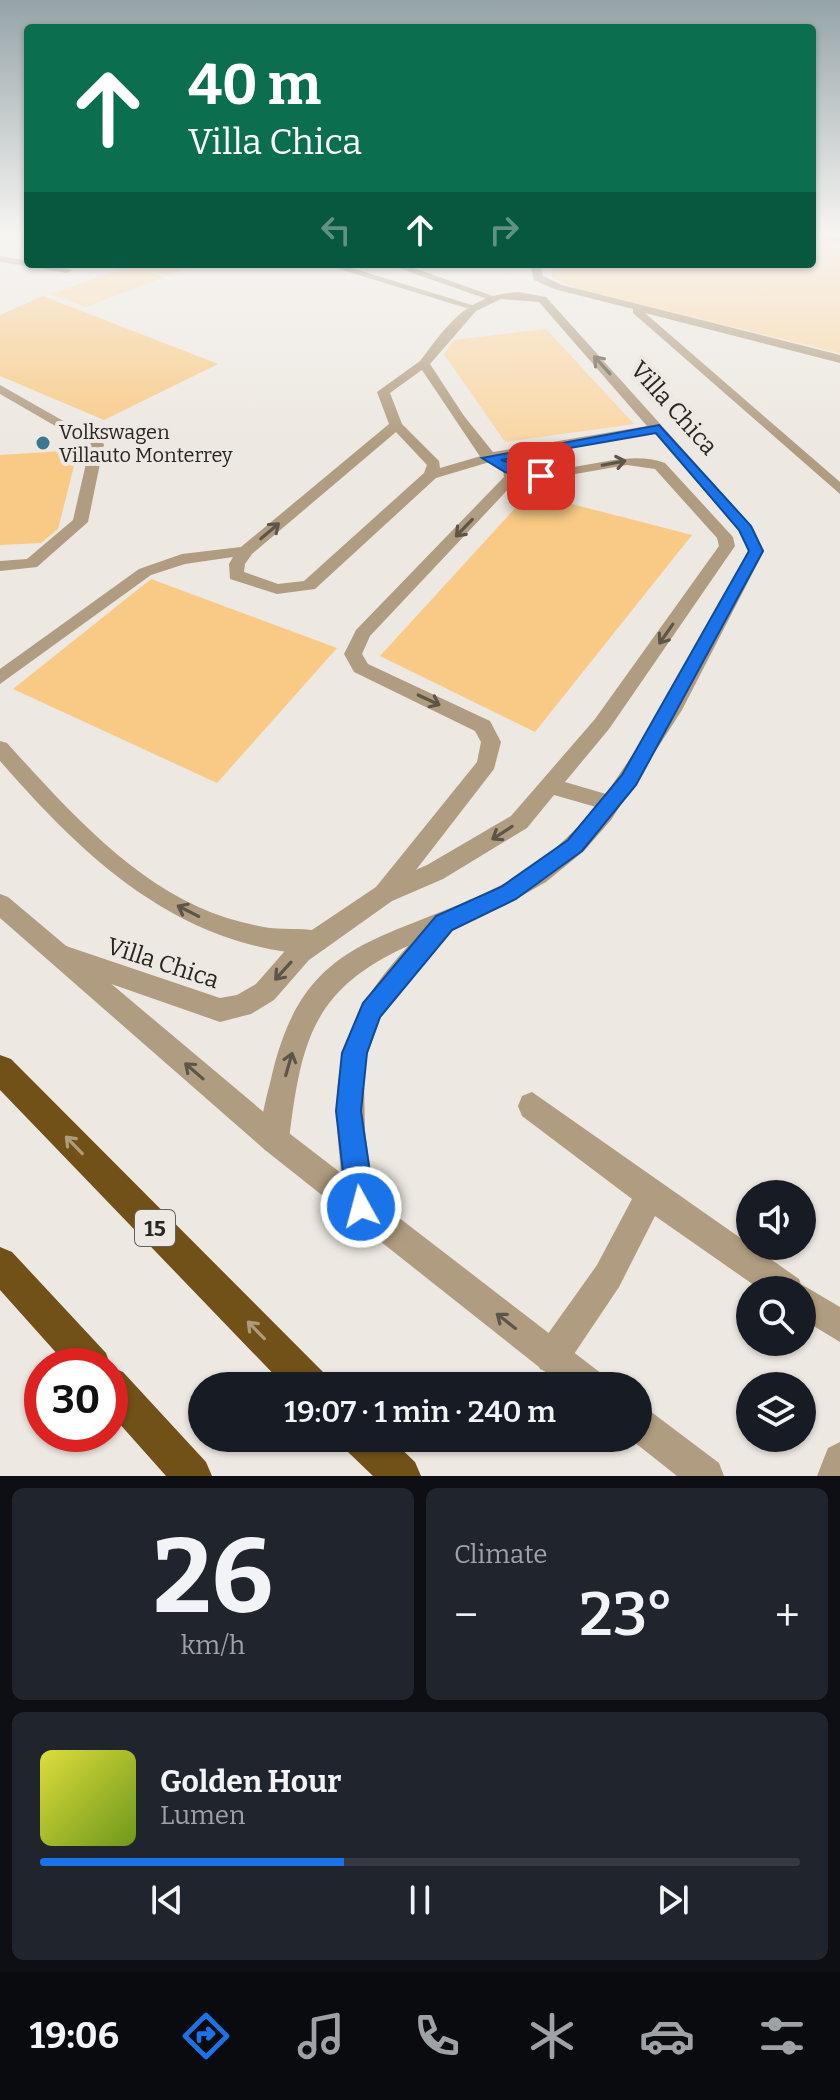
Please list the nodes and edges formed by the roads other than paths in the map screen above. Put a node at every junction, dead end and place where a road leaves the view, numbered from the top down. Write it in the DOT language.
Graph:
graph roads {
  1 [pos="466,305"];
  2 [pos="547,305"];
  3 [pos="623,305"];
  4 [pos="470,306"];
  5 [pos="634,308"];
  6 [pos="840,359"];
  7 [pos="424,364"];
  8 [pos="0,389"];
  9 [pos="21,401"];
  10 [pos="0,408"];
  11 [pos="396,425"];
  12 [pos="659,428"];
  13 [pos="488,458"];
  14 [pos="510,469"];
  15 [pos="431,475"];
  16 [pos="840,490"];
  17 [pos="754,545"];
  18 [pos="727,546"];
  19 [pos="246,551"];
  20 [pos="0,566"];
  21 [pos="0,678"];
  22 [pos="0,748"];
  23 [pos="552,786"];
  24 [pos="609,803"];
  25 [pos="384,894"];
  26 [pos="0,904"];
  27 [pos="444,923"];
  28 [pos="316,941"];
  29 [pos="61,956"];
  30 [pos="0,1069"];
  31 [pos="532,1106"];
  32 [pos="275,1140"];
  33 [pos="650,1195"];
  34 [pos="361,1207"];
  35 [pos="0,1264"];
  36 [pos="768,1276"];
  37 [pos="816,1310"];
  38 [pos="840,1326"];
  39 [pos="77,1348"];
  40 [pos="552,1357"];
  41 [pos="297,1372"];
  42 [pos="572,1372"];
  43 [pos="128,1405"];
  44 [pos="652,1434"];
  45 [pos="376,1452"];
  46 [pos="840,1460"];
  47 [pos="192,1476"];
  48 [pos="401,1476"];
  49 [pos="706,1476"];
  50 [pos="835,1476"];
  1 -- 4 [label="street"];
  12 -- 2 [label="street, Villa Chica, one-way"];
  3 -- 5 [label="street"];
  4 -- 7 [label="street, Villa Chica"];
  5 -- 6 [label="street"];
  5 -- 16 [label="street"];
  7 -- 11 [label="street"];
  7 -- 13 [label="street, Villa Chica"];
  8 -- 9 [label="street"];
  9 -- 10 [label="street"];
  9 -- 20 [label="street"];
  11 -- 15 [label="street"];
  19 -- 11 [label="street, one-way"];
  12 -- 13 [label="street"];
  12 -- 17 [label="street, Villa Chica"];
  13 -- 14 [label="street, Villa Chica"];
  13 -- 15 [label="street"];
  14 -- 18 [label="street, Villa Chica, one-way"];
  14 -- 25 [label="street, one-way"];
  15 -- 19 [label="street"];
  17 -- 18 [label="street"];
  17 -- 24 [label="street"];
  18 -- 23 [label="street, Villa Chica, one-way"];
  19 -- 21 [label="street"];
  28 -- 22 [label="street, one-way"];
  23 -- 24 [label="street"];
  23 -- 25 [label="street, Villa Chica, one-way"];
  24 -- 27 [label="street"];
  25 -- 28 [label="street, Villa Chica"];
  26 -- 29 [label="street"];
  32 -- 27 [label="street, one-way"];
  27 -- 34 [label="street"];
  28 -- 29 [label="street, Villa Chica, one-way"];
  32 -- 29 [label="street, one-way"];
  41 -- 30 [label="highway, 15, one-way"];
  31 -- 33 [label="street"];
  32 -- 34 [label="street"];
  33 -- 36 [label="street"];
  33 -- 40 [label="street"];
  40 -- 34 [label="street, one-way"];
  35 -- 39 [label="highway"];
  37 -- 38 [label="street"];
  40 -- 42 [label="street"];
  43 -- 47 [label="highway"];
  44 -- 49 [label="street"];
  45 -- 48 [label="highway"];
  46 -- 50 [label="street"];
}
